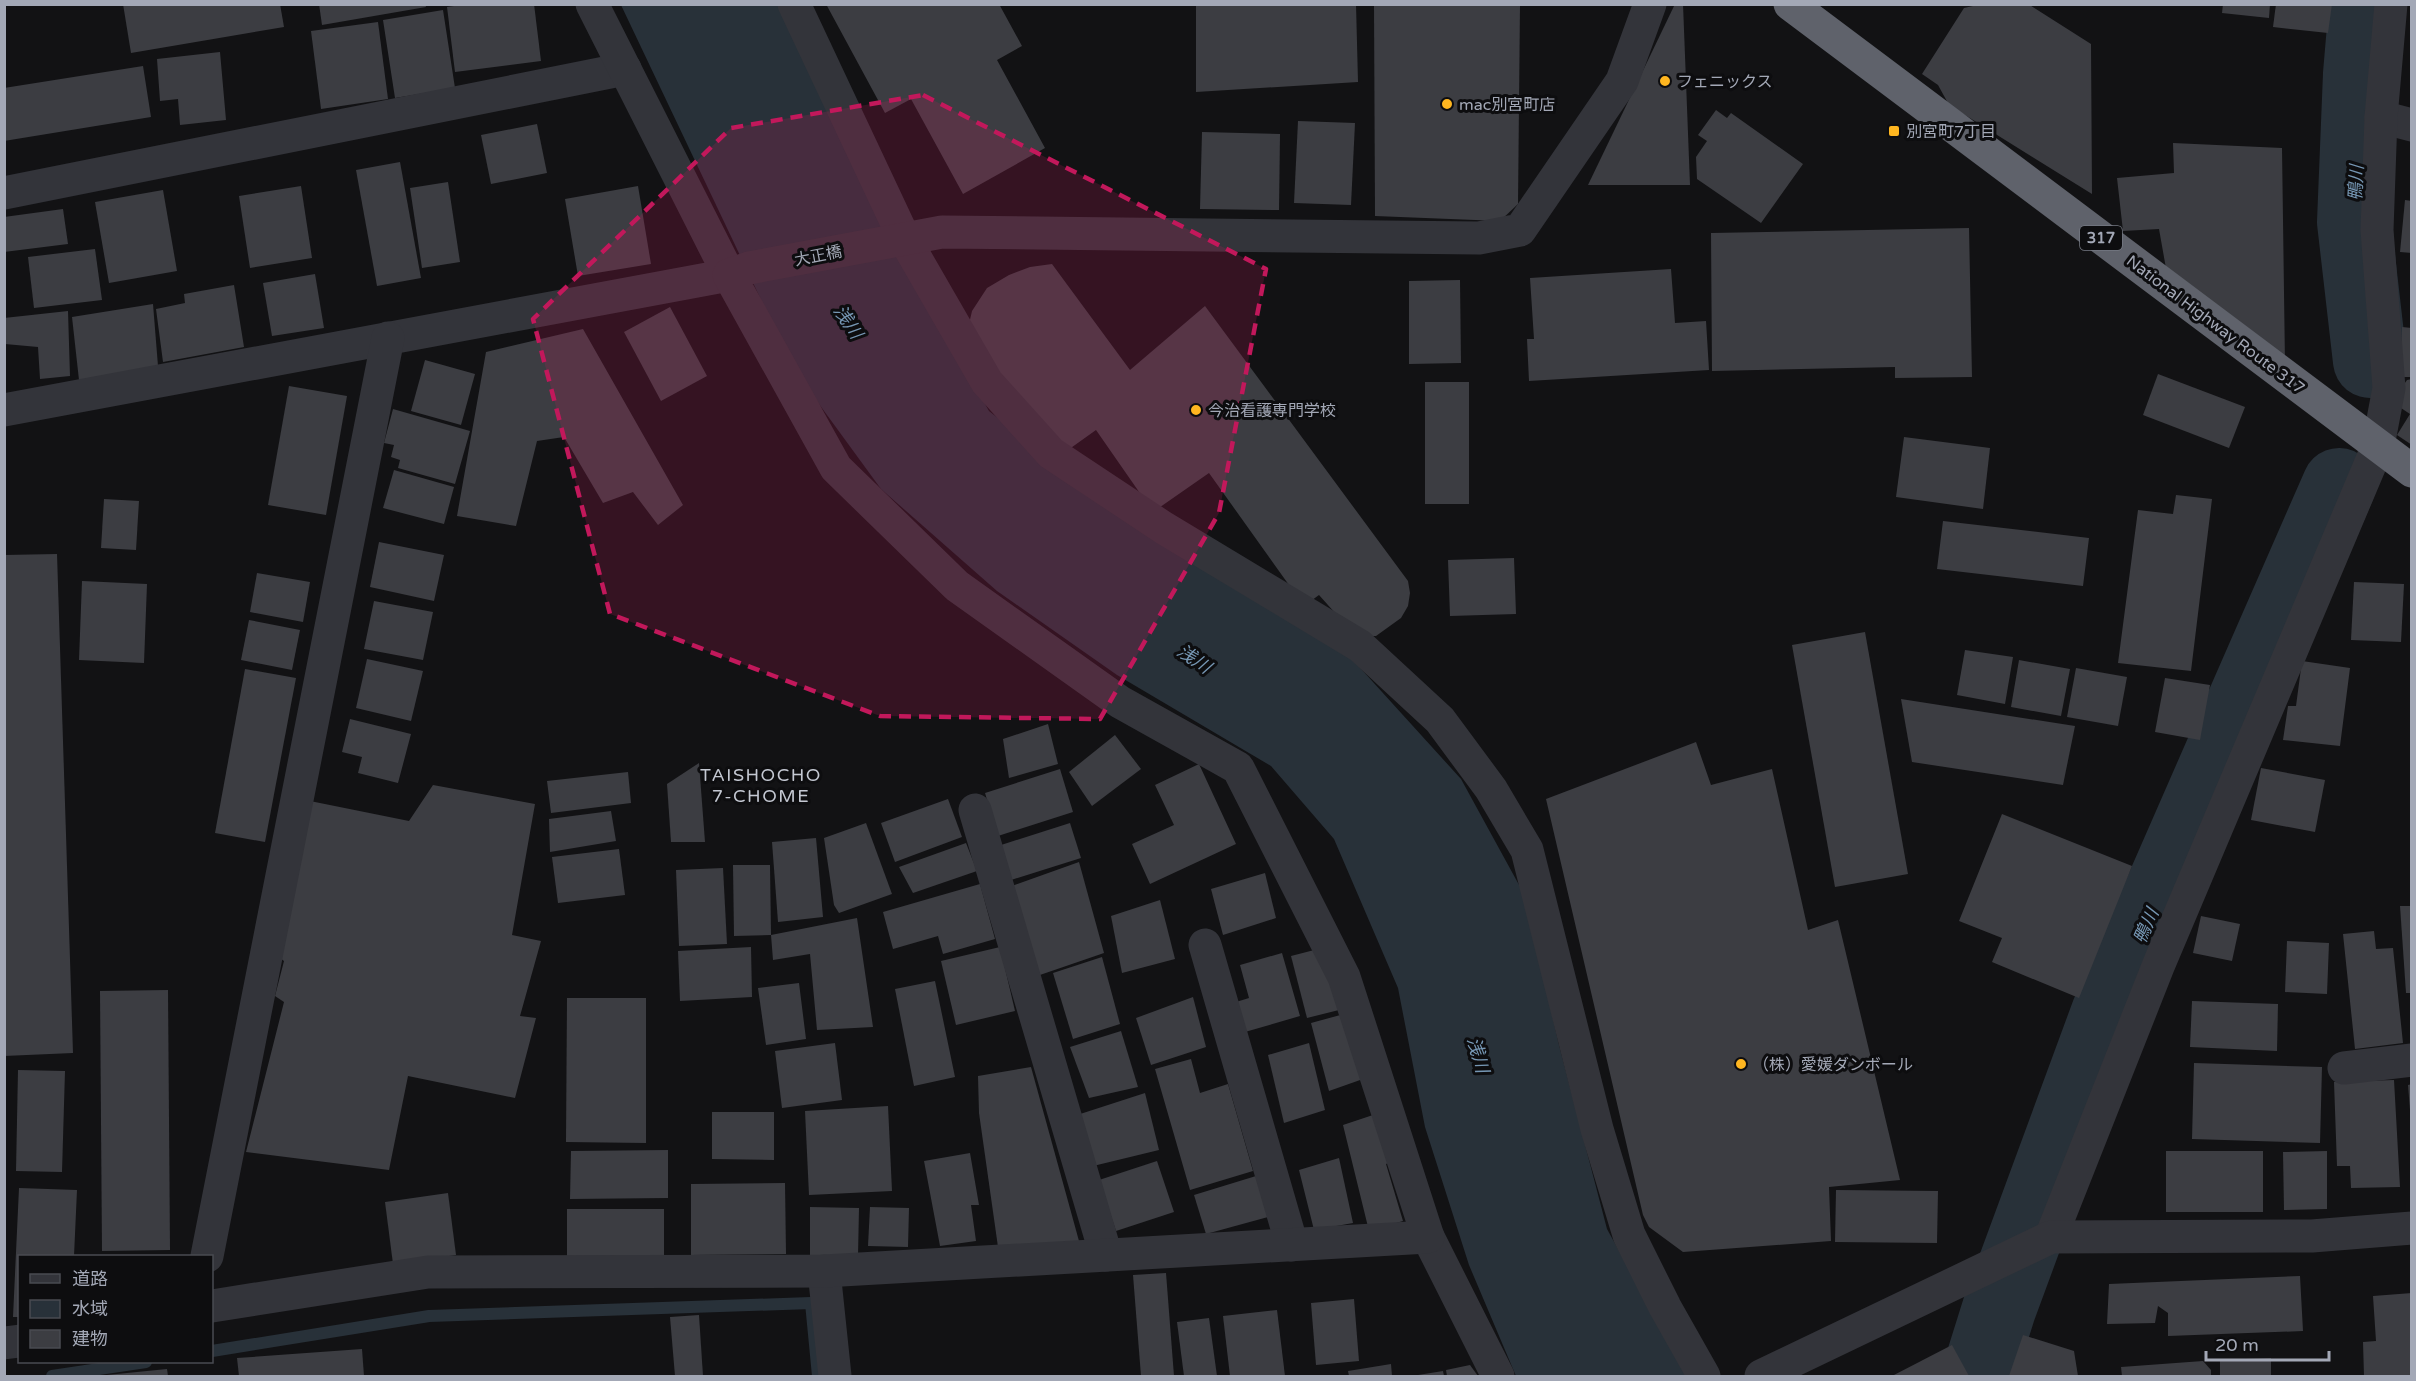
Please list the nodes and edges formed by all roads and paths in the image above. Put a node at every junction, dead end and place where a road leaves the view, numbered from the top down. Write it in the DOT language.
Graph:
graph roads {
  1 [pos="592,4"];
  2 [pos="794,4"];
  3 [pos="1650,4"];
  4 [pos="1790,4"];
  5 [pos="2391,4"];
  6 [pos="625,69"];
  7 [pos="2396,121"];
  8 [pos="4,193"];
  9 [pos="895,240"];
  10 [pos="739,272"];
  11 [pos="388,339"];
  12 [pos="4,410"];
  13 [pos="2378,446"];
  14 [pos="2412,471"];
  15 [pos="975,810"];
  16 [pos="1205,945"];
  17 [pos="2412,1060"];
  18 [pos="2344,1068"];
  19 [pos="2412,1228"];
  20 [pos="1428,1237"];
  21 [pos="2051,1237"];
  22 [pos="1292,1245"];
  23 [pos="207,1255"];
  24 [pos="1106,1255"];
  25 [pos="824,1271"];
  26 [pos="213,1306"];
  27 [pos="835,1377"];
  28 [pos="1498,1377"];
  29 [pos="1704,1377"];
  30 [pos="1761,1377"];
  1 -- 6 [label="street"];
  2 -- 9 [label="street"];
  3 -- 9 [label="street, 大正橋"];
  4 -- 13 [label="highway, National Highway Route 317 / 317"];
  5 -- 7 [label="street"];
  6 -- 8 [label="street"];
  6 -- 10 [label="street"];
  7 -- 13 [label="street"];
  9 -- 10 [label="street, 大正橋"];
  9 -- 29 [label="street"];
  10 -- 11 [label="street, 大正橋"];
  10 -- 20 [label="street"];
  11 -- 12 [label="street, 大正橋"];
  11 -- 23 [label="street"];
  13 -- 14 [label="highway, National Highway Route 317 / 317"];
  13 -- 21 [label="street"];
  15 -- 24 [label="street"];
  16 -- 22 [label="street"];
  17 -- 18 [label="street"];
  19 -- 21 [label="street"];
  20 -- 22 [label="street"];
  20 -- 28 [label="street"];
  21 -- 30 [label="street"];
  22 -- 24 [label="street"];
  24 -- 25 [label="street"];
  25 -- 26 [label="street"];
  25 -- 27 [label="street"];
}
